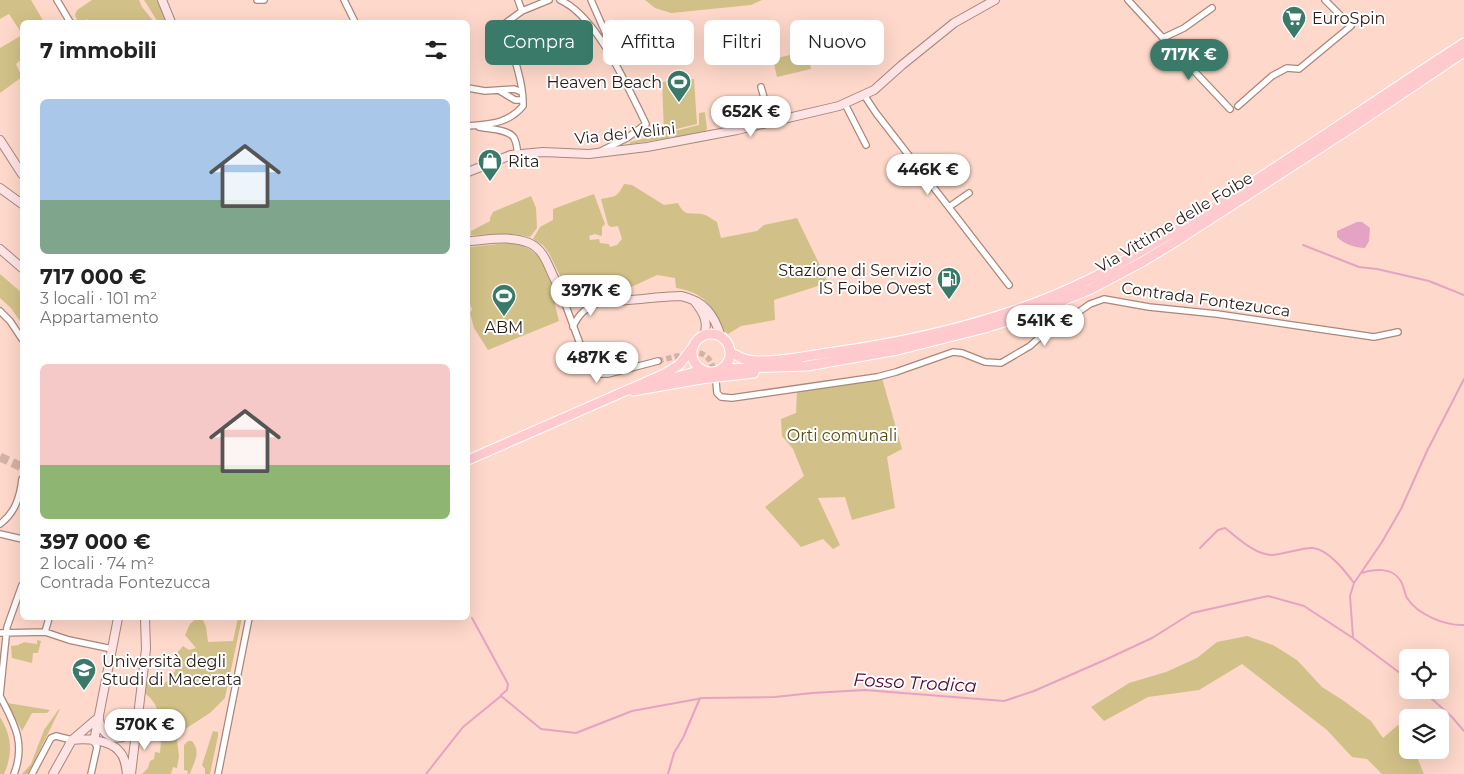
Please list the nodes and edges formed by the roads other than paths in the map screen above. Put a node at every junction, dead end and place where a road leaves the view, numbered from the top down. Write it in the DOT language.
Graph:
graph roads {
  1 [pos="56,0"];
  2 [pos="162,0"];
  3 [pos="257,0"];
  4 [pos="264,0"];
  5 [pos="344,0"];
  6 [pos="518,0"];
  7 [pos="549,0"];
  8 [pos="560,0"];
  9 [pos="591,0"];
  10 [pos="995,0"];
  11 [pos="1128,0"];
  12 [pos="1324,0"];
  13 [pos="1212,8"];
  14 [pos="522,11"];
  15 [pos="69,20"];
  16 [pos="170,20"];
  17 [pos="354,20"];
  18 [pos="603,27"];
  19 [pos="1163,38"];
  20 [pos="1464,43"];
  21 [pos="603,45"];
  22 [pos="1464,52"];
  23 [pos="614,65"];
  24 [pos="470,88"];
  25 [pos="761,88"];
  26 [pos="500,91"];
  27 [pos="522,92"];
  28 [pos="864,95"];
  29 [pos="523,100"];
  30 [pos="845,104"];
  31 [pos="1238,106"];
  32 [pos="1230,109"];
  33 [pos="771,122"];
  34 [pos="470,126"];
  35 [pos="470,126"];
  36 [pos="0,140"];
  37 [pos="866,145"];
  38 [pos="597,153"];
  39 [pos="518,155"];
  40 [pos="20,171"];
  41 [pos="470,171"];
  42 [pos="0,188"];
  43 [pos="969,193"];
  44 [pos="20,203"];
  45 [pos="949,207"];
  46 [pos="470,241"];
  47 [pos="0,249"];
  48 [pos="20,266"];
  49 [pos="1009,286"];
  50 [pos="560,289"];
  51 [pos="694,300"];
  52 [pos="601,302"];
  53 [pos="0,311"];
  54 [pos="573,327"];
  55 [pos="1398,332"];
  56 [pos="20,335"];
  57 [pos="704,335"];
  58 [pos="721,336"];
  59 [pos="692,348"];
  60 [pos="730,352"];
  61 [pos="658,361"];
  62 [pos="807,366"];
  63 [pos="722,369"];
  64 [pos="702,370"];
  65 [pos="716,382"];
  66 [pos="616,394"];
  67 [pos="470,459"];
  68 [pos="20,488"];
  69 [pos="2,523"];
  70 [pos="0,533"];
  71 [pos="20,538"];
  72 [pos="20,589"];
  73 [pos="48,620"];
  74 [pos="118,620"];
  75 [pos="145,620"];
  76 [pos="249,620"];
  77 [pos="45,632"];
  78 [pos="3,633"];
  79 [pos="112,650"];
  80 [pos="0,695"];
  81 [pos="99,717"];
  82 [pos="136,722"];
  83 [pos="118,738"];
  84 [pos="72,740"];
  85 [pos="94,741"];
  86 [pos="109,744"];
  87 [pos="95,752"];
  88 [pos="90,773"];
  89 [pos="14,774"];
  90 [pos="32,774"];
  91 [pos="53,774"];
  92 [pos="129,774"];
  93 [pos="218,774"];
  1 -- 15 [label="street"];
  2 -- 16 [label="street"];
  3 -- 4 [label="street"];
  5 -- 17 [label="street"];
  6 -- 14 [label="street"];
  7 -- 14 [label="street"];
  8 -- 21 [label="street"];
  9 -- 18 [label="street"];
  10 -- 28 [label="street, Via dei Velini"];
  11 -- 19 [label="street"];
  12 -- 31 [label="street"];
  13 -- 19 [label="street"];
  14 -- 27 [label="street"];
  19 -- 32 [label="street"];
  20 -- 60 [label="main road, Via Vittime delle Foibe"];
  22 -- 62 [label="main road, Via Vittime delle Foibe"];
  23 -- 38 [label="street"];
  24 -- 26 [label="street"];
  25 -- 33 [label="street"];
  26 -- 27 [label="street"];
  26 -- 29 [label="street"];
  27 -- 29 [label="street"];
  28 -- 30 [label="street, Via dei Velini"];
  28 -- 45 [label="street"];
  29 -- 34 [label="street"];
  30 -- 33 [label="street, Via dei Velini"];
  30 -- 37 [label="street"];
  33 -- 38 [label="street, Via dei Velini"];
  35 -- 39 [label="street"];
  36 -- 40 [label="street"];
  38 -- 39 [label="street, Via dei Velini"];
  39 -- 41 [label="street, Via dei Velini"];
  42 -- 44 [label="street"];
  43 -- 45 [label="street"];
  45 -- 49 [label="street"];
  46 -- 50 [label="street"];
  47 -- 48 [label="street"];
  50 -- 52 [label="street"];
  50 -- 54 [label="street"];
  51 -- 52 [label="street"];
  51 -- 57 [label="street"];
  51 -- 58 [label="street"];
  52 -- 54 [label="street"];
  53 -- 56 [label="street"];
  54 -- 61 [label="street"];
  55 -- 65 [label="street, Contrada Fontezucca"];
  57 -- 58 [label="main road"];
  57 -- 59 [label="main road"];
  58 -- 60 [label="main road"];
  59 -- 64 [label="main road"];
  59 -- 66 [label="main road"];
  60 -- 63 [label="main road"];
  62 -- 63 [label="main road, Via Vittime delle Foibe"];
  62 -- 66 [label="main road"];
  63 -- 64 [label="main road"];
  64 -- 66 [label="main road"];
  66 -- 67 [label="main road"];
  68 -- 69 [label="street"];
  69 -- 70 [label="street"];
  70 -- 71 [label="street"];
  72 -- 78 [label="street"];
  73 -- 77 [label="street"];
  74 -- 79 [label="street"];
  75 -- 82 [label="street"];
  76 -- 93 [label="street"];
  77 -- 78 [label="street"];
  77 -- 79 [label="street"];
  78 -- 80 [label="street"];
  79 -- 81 [label="street"];
  80 -- 89 [label="street"];
  81 -- 83 [label="street"];
  81 -- 84 [label="street"];
  81 -- 85 [label="street"];
  82 -- 83 [label="street"];
  82 -- 92 [label="street"];
  83 -- 86 [label="street"];
  84 -- 85 [label="street"];
  84 -- 90 [label="street"];
  84 -- 91 [label="street"];
  85 -- 86 [label="street"];
  85 -- 87 [label="street"];
  86 -- 87 [label="street"];
  86 -- 92 [label="street"];
  87 -- 88 [label="street"];
}
